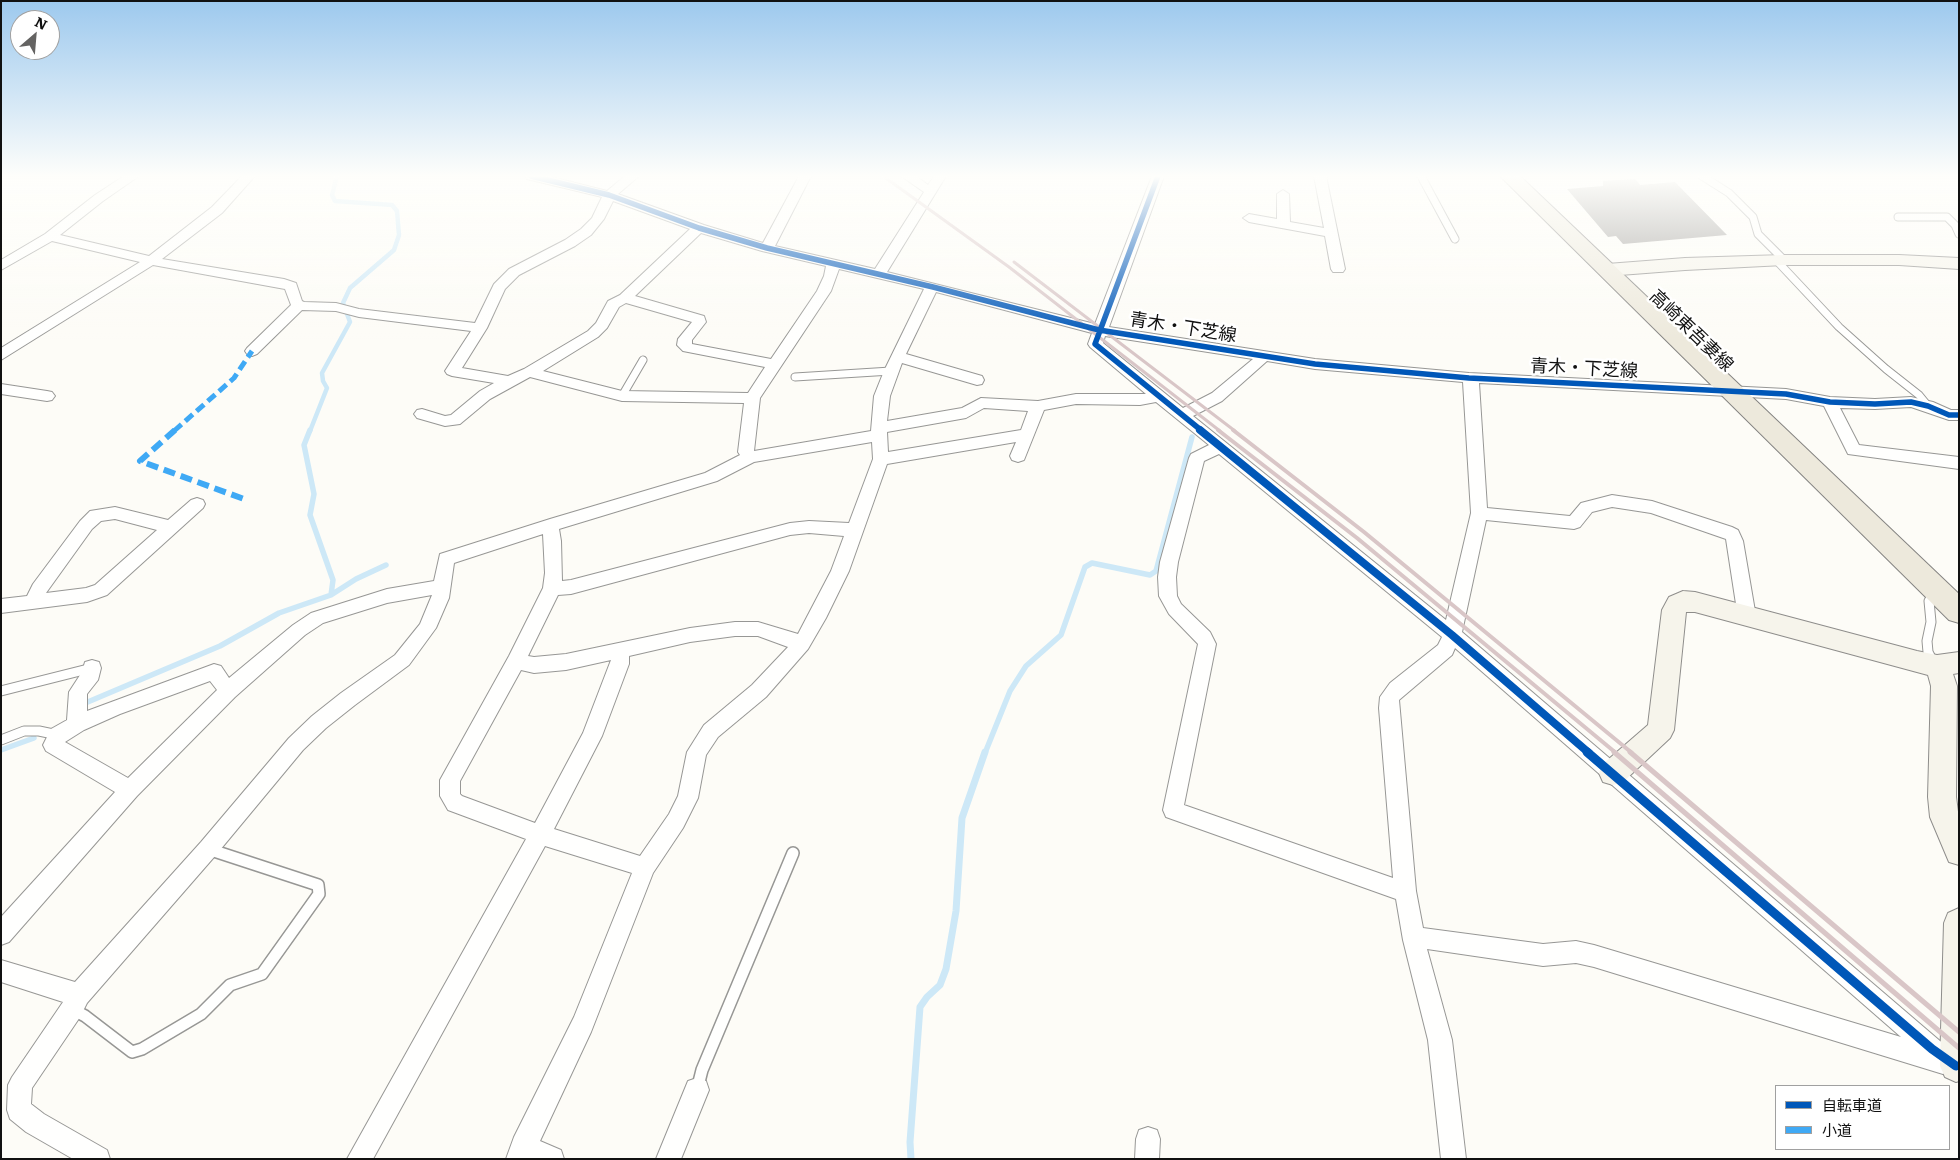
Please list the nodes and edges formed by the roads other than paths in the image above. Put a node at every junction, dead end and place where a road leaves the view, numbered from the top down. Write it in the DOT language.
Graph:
graph roads {
  1 [pos="58,230"];
  2 [pos="191,230"];
  3 [pos="588,230"];
  4 [pos="697,230"];
  5 [pos="706,230"];
  6 [pos="777,230"];
  7 [pos="907,230"];
  8 [pos="1138,230"];
  9 [pos="1314,230"];
  10 [pos="1451,230"];
  11 [pos="1565,230"];
  12 [pos="1757,230"];
  13 [pos="1330,233"];
  14 [pos="50,236"];
  15 [pos="1456,239"];
  16 [pos="768,248"];
  17 [pos="1781,260"];
  18 [pos="151,261"];
  19 [pos="833,264"];
  20 [pos="1959,264"];
  21 [pos="1,266"];
  22 [pos="1338,268"];
  23 [pos="1607,270"];
  24 [pos="880,274"];
  25 [pos="933,286"];
  26 [pos="625,298"];
  27 [pos="299,305"];
  28 [pos="480,328"];
  29 [pos="1100,330"];
  30 [pos="252,352"];
  31 [pos="1,354"];
  32 [pos="1263,356"];
  33 [pos="643,360"];
  34 [pos="774,364"];
  35 [pos="894,364"];
  36 [pos="529,372"];
  37 [pos="795,377"];
  38 [pos="1469,378"];
  39 [pos="977,380"];
  40 [pos="509,381"];
  41 [pos="1,389"];
  42 [pos="1731,391"];
  43 [pos="47,396"];
  44 [pos="622,396"];
  45 [pos="1159,396"];
  46 [pos="752,398"];
  47 [pos="1830,402"];
  48 [pos="1038,406"];
  49 [pos="1928,406"];
  50 [pos="422,414"];
  51 [pos="1182,415"];
  52 [pos="1956,418"];
  53 [pos="879,432"];
  54 [pos="1025,435"];
  55 [pos="1220,446"];
  56 [pos="1018,456"];
  57 [pos="750,457"];
  58 [pos="881,459"];
  59 [pos="1959,463"];
  60 [pos="197,504"];
  61 [pos="1479,513"];
  62 [pos="550,525"];
  63 [pos="172,528"];
  64 [pos="854,530"];
  65 [pos="440,587"];
  66 [pos="552,588"];
  67 [pos="1936,590"];
  68 [pos="33,602"];
  69 [pos="1,606"];
  70 [pos="1959,612"];
  71 [pos="1747,617"];
  72 [pos="1452,635"];
  73 [pos="802,644"];
  74 [pos="620,652"];
  75 [pos="516,661"];
  76 [pos="1948,664"];
  77 [pos="92,668"];
  78 [pos="1,691"];
  79 [pos="228,691"];
  80 [pos="77,724"];
  81 [pos="58,736"];
  82 [pos="1,740"];
  83 [pos="1613,773"];
  84 [pos="130,790"];
  85 [pos="540,835"];
  86 [pos="208,849"];
  87 [pos="1959,852"];
  88 [pos="794,854"];
  89 [pos="645,867"];
  90 [pos="1405,891"];
  91 [pos="1959,924"];
  92 [pos="1,934"];
  93 [pos="1414,940"];
  94 [pos="1,971"];
  95 [pos="76,1002"];
  96 [pos="1957,1071"];
  97 [pos="697,1090"];
  98 [pos="520,1152"];
  99 [pos="98,1159"];
  100 [pos="359,1159"];
  101 [pos="552,1159"];
  102 [pos="668,1159"];
  103 [pos="1454,1159"];
  1 -- 14 [label="street"];
  2 -- 18 [label="street"];
  3 -- 28 [label="street"];
  4 -- 26 [label="street"];
  5 -- 16 [label="street, 青木・下芝線"];
  6 -- 16 [label="street"];
  7 -- 24 [label="street"];
  8 -- 29 [label="street"];
  9 -- 13 [label="street"];
  10 -- 15 [label="lane"];
  11 -- 23 [label="main road, 高崎東吾妻線"];
  12 -- 17 [label="lane"];
  13 -- 22 [label="street"];
  14 -- 18 [label="street"];
  14 -- 21 [label="street"];
  16 -- 19 [label="street, 青木・下芝線"];
  17 -- 20 [label="street"];
  17 -- 23 [label="street"];
  17 -- 49 [label="lane"];
  18 -- 27 [label="street"];
  18 -- 31 [label="street"];
  19 -- 24 [label="street, 青木・下芝線"];
  19 -- 34 [label="street"];
  23 -- 42 [label="main road, 高崎東吾妻線"];
  24 -- 25 [label="street, 青木・下芝線"];
  25 -- 29 [label="street, 青木・下芝線"];
  25 -- 35 [label="street"];
  26 -- 34 [label="street"];
  26 -- 36 [label="street"];
  27 -- 28 [label="street"];
  27 -- 30 [label="street"];
  28 -- 40 [label="street"];
  29 -- 32 [label="street, 青木・下芝線"];
  29 -- 45 [label="street"];
  32 -- 38 [label="street, 青木・下芝線"];
  32 -- 51 [label="street"];
  33 -- 44 [label="lane"];
  34 -- 46 [label="street"];
  35 -- 37 [label="lane"];
  35 -- 39 [label="street"];
  35 -- 53 [label="street"];
  36 -- 40 [label="street"];
  36 -- 44 [label="street"];
  38 -- 42 [label="street, 青木・下芝線"];
  38 -- 61 [label="street"];
  40 -- 50 [label="street"];
  41 -- 43 [label="street"];
  42 -- 47 [label="street, 青木・下芝線"];
  42 -- 67 [label="main road, 高崎東吾妻線"];
  44 -- 46 [label="street"];
  45 -- 48 [label="street"];
  45 -- 51 [label="street"];
  46 -- 57 [label="street"];
  47 -- 49 [label="street, 青木・下芝線"];
  47 -- 59 [label="street"];
  48 -- 53 [label="street"];
  48 -- 54 [label="street"];
  49 -- 52 [label="street, 青木・下芝線"];
  51 -- 55 [label="street"];
  53 -- 57 [label="street"];
  53 -- 58 [label="street"];
  54 -- 56 [label="street"];
  54 -- 58 [label="street"];
  55 -- 72 [label="street"];
  55 -- 90 [label="street"];
  57 -- 62 [label="street"];
  58 -- 64 [label="street"];
  60 -- 63 [label="street"];
  61 -- 71 [label="street"];
  61 -- 72 [label="street"];
  62 -- 65 [label="street"];
  62 -- 66 [label="street"];
  63 -- 68 [label="street"];
  63 -- 68 [label="street"];
  64 -- 66 [label="street"];
  64 -- 73 [label="street"];
  65 -- 79 [label="street"];
  65 -- 86 [label="street"];
  66 -- 75 [label="street"];
  67 -- 70 [label="main road, 高崎東吾妻線"];
  67 -- 76 [label="lane"];
  68 -- 69 [label="street"];
  71 -- 76 [label="street"];
  71 -- 83 [label="street"];
  72 -- 83 [label="street"];
  72 -- 90 [label="street"];
  73 -- 74 [label="street"];
  73 -- 89 [label="street"];
  74 -- 75 [label="street"];
  74 -- 85 [label="street"];
  75 -- 85 [label="street"];
  76 -- 87 [label="street"];
  77 -- 78 [label="lane"];
  77 -- 80 [label="street"];
  79 -- 80 [label="street"];
  79 -- 84 [label="street"];
  80 -- 81 [label="street"];
  81 -- 82 [label="lane"];
  81 -- 84 [label="street"];
  83 -- 96 [label="street"];
  84 -- 92 [label="street"];
  85 -- 89 [label="street"];
  85 -- 100 [label="street"];
  86 -- 95 [label="street"];
  86 -- 95 [label="lane"];
  88 -- 97 [label="lane"];
  89 -- 98 [label="street"];
  90 -- 93 [label="street"];
  91 -- 96 [label="street"];
  93 -- 96 [label="street"];
  93 -- 103 [label="street"];
  94 -- 95 [label="street"];
  95 -- 99 [label="street"];
  97 -- 102 [label="street"];
  98 -- 101 [label="street"];
}
